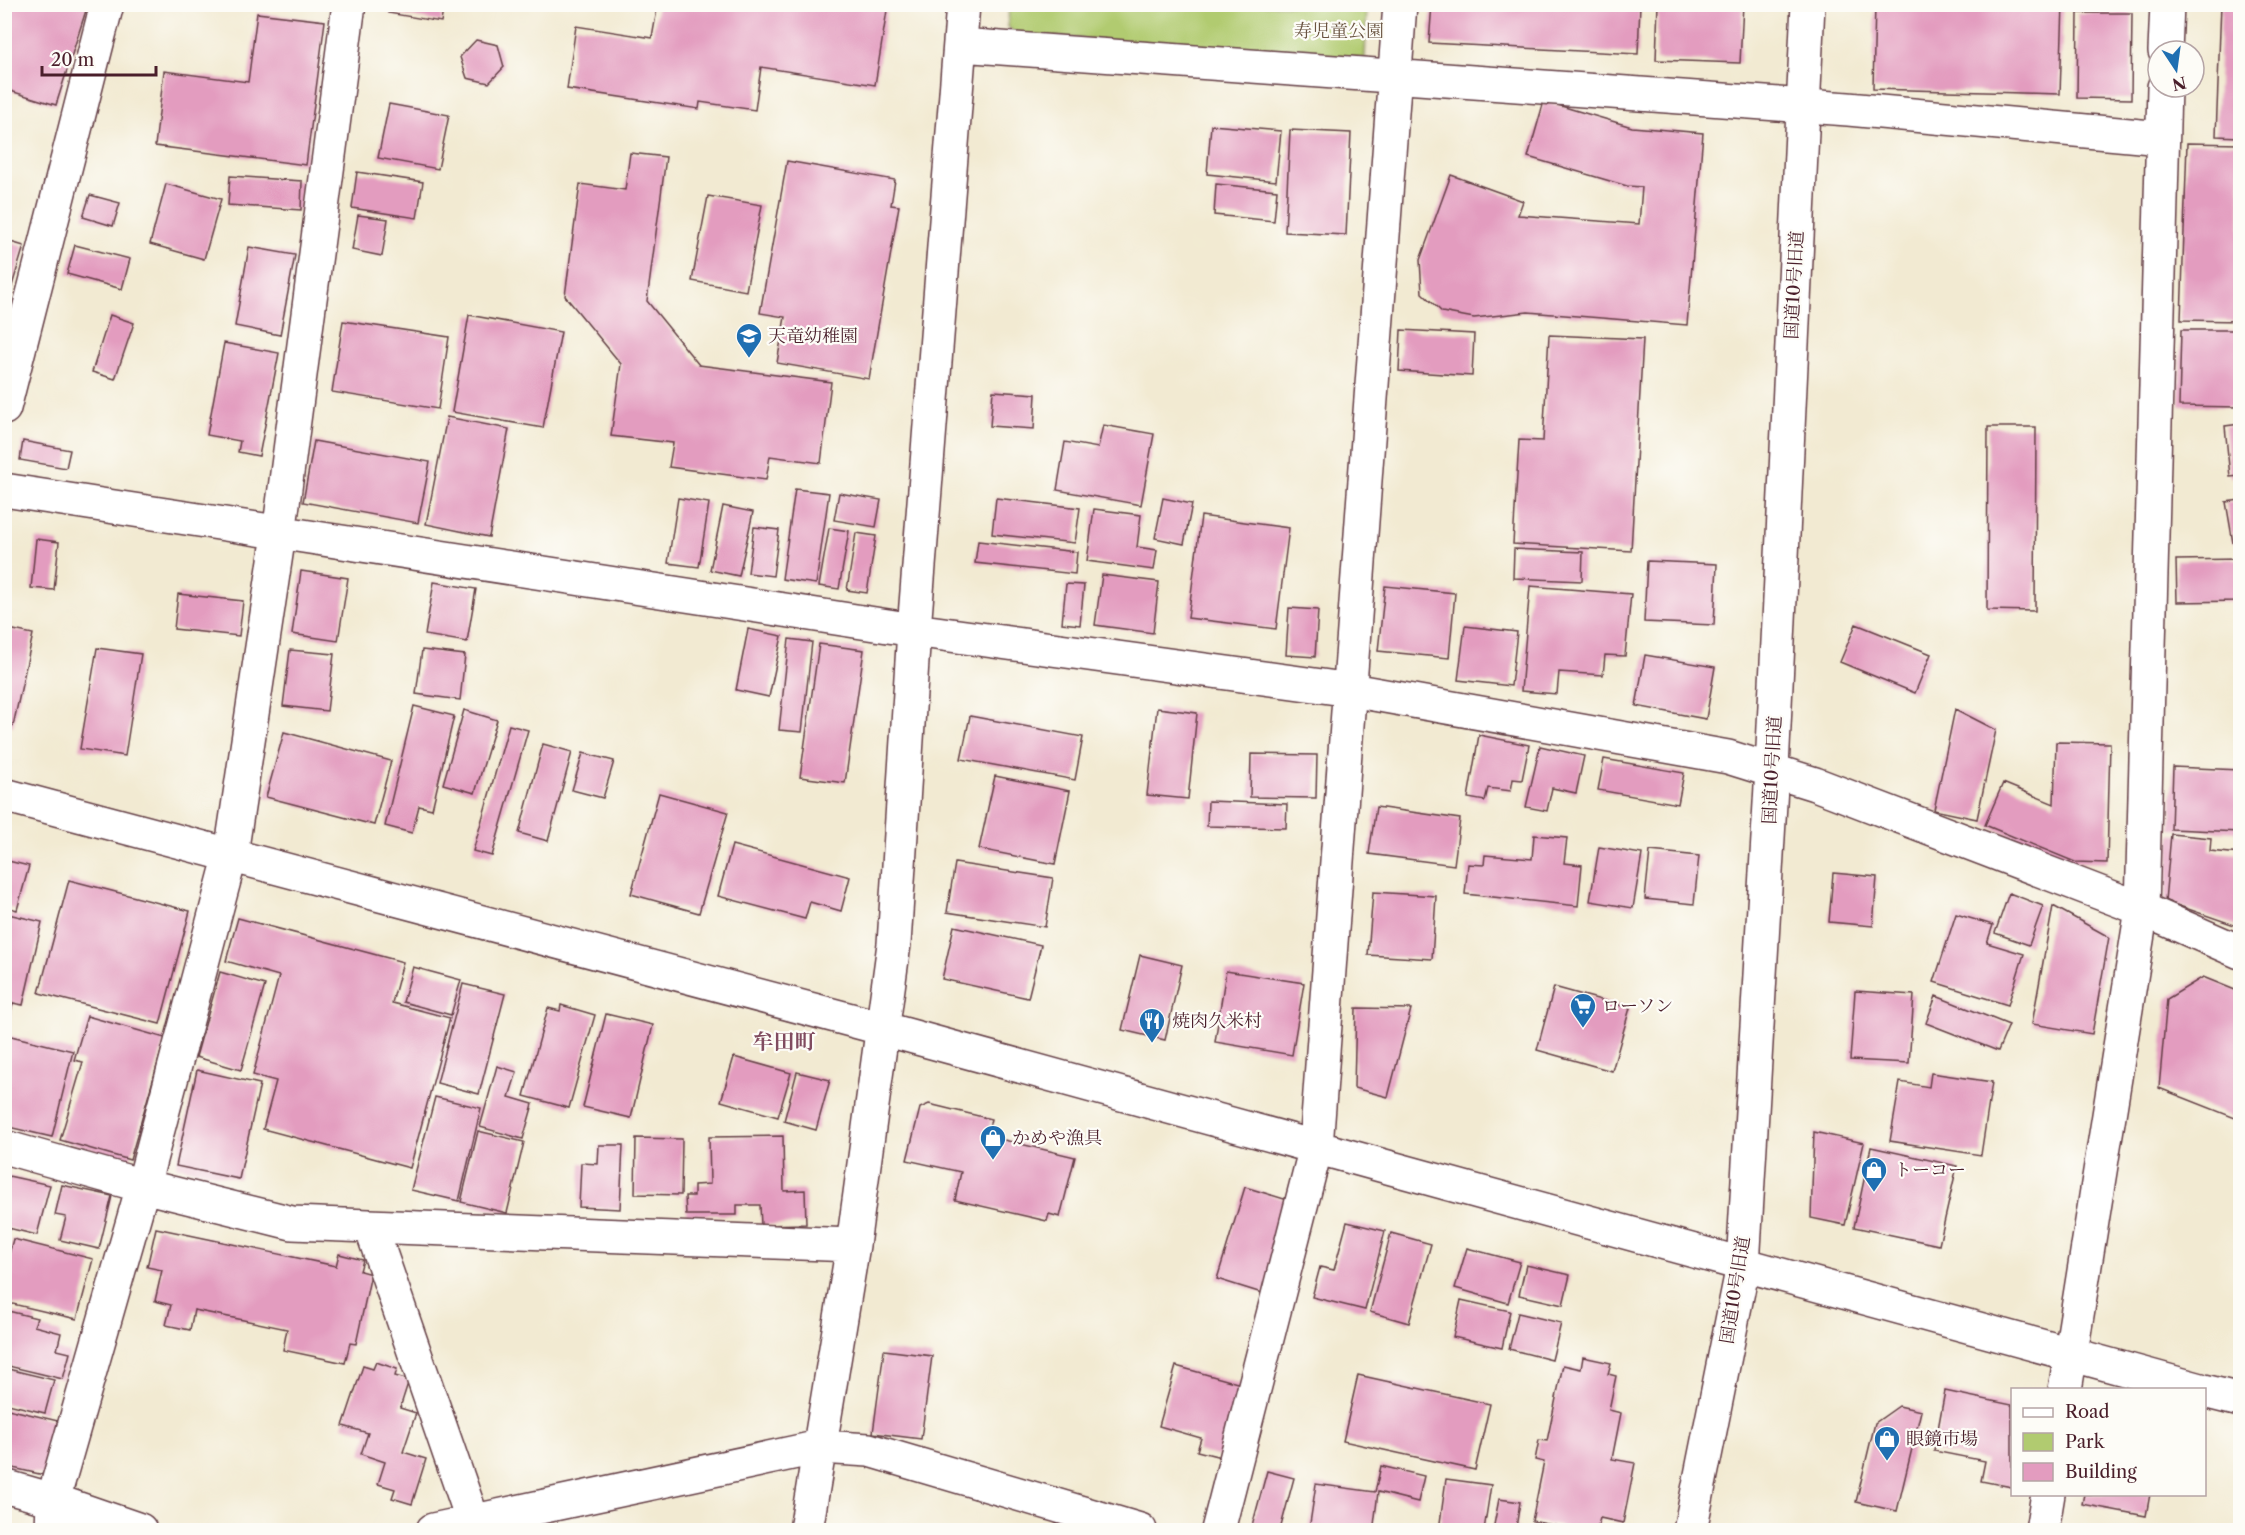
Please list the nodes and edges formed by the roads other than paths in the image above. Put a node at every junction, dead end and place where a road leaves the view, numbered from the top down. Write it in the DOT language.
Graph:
graph roads {
  1 [pos="107,4"];
  2 [pos="349,4"];
  3 [pos="963,4"];
  4 [pos="1400,4"];
  5 [pos="1808,4"];
  6 [pos="2168,4"];
  7 [pos="2166,39"];
  8 [pos="960,45"];
  9 [pos="1396,77"];
  10 [pos="2164,99"];
  11 [pos="1803,107"];
  12 [pos="2162,138"];
  13 [pos="4,408"];
  14 [pos="4,490"];
  15 [pos="279,534"];
  16 [pos="914,630"];
  17 [pos="1351,690"];
  18 [pos="1772,769"];
  19 [pos="4,795"];
  20 [pos="231,854"];
  21 [pos="2142,909"];
  22 [pos="2241,952"];
  23 [pos="881,1028"];
  24 [pos="4,1147"];
  25 [pos="1316,1147"];
  26 [pos="143,1186"];
  27 [pos="371,1227"];
  28 [pos="853,1245"];
  29 [pos="1743,1266"];
  30 [pos="2070,1355"];
  31 [pos="2065,1388"];
  32 [pos="2195,1388"];
  33 [pos="2206,1391"];
  34 [pos="2241,1400"];
  35 [pos="820,1446"];
  36 [pos="4,1486"];
  37 [pos="2048,1496"];
  38 [pos="53,1515"];
  39 [pos="475,1526"];
  40 [pos="140,1530"];
  41 [pos="433,1530"];
  42 [pos="806,1530"];
  43 [pos="1140,1530"];
  44 [pos="1218,1530"];
  45 [pos="1690,1530"];
  46 [pos="2042,1530"];
  1 -- 13 [label="street"];
  2 -- 15 [label="street"];
  3 -- 8 [label="street"];
  4 -- 9 [label="street"];
  5 -- 11 [label="street, 国道10号旧道"];
  6 -- 7 [label="street"];
  8 -- 9 [label="street"];
  8 -- 16 [label="street"];
  9 -- 11 [label="street"];
  9 -- 17 [label="street"];
  10 -- 12 [label="street"];
  11 -- 12 [label="street"];
  11 -- 18 [label="street, 国道10号旧道"];
  12 -- 21 [label="street"];
  14 -- 15 [label="street"];
  15 -- 16 [label="street"];
  15 -- 20 [label="street"];
  16 -- 17 [label="street"];
  16 -- 23 [label="street"];
  17 -- 18 [label="street"];
  17 -- 25 [label="street"];
  18 -- 21 [label="street"];
  18 -- 29 [label="street, 国道10号旧道"];
  19 -- 20 [label="street"];
  20 -- 23 [label="street"];
  20 -- 26 [label="street"];
  21 -- 22 [label="street"];
  21 -- 30 [label="street"];
  23 -- 25 [label="street"];
  23 -- 28 [label="street"];
  24 -- 26 [label="street"];
  25 -- 29 [label="street"];
  25 -- 44 [label="street"];
  26 -- 27 [label="street"];
  26 -- 38 [label="street"];
  27 -- 28 [label="street"];
  27 -- 39 [label="street"];
  28 -- 35 [label="street"];
  29 -- 30 [label="street"];
  29 -- 45 [label="street, 国道10号旧道"];
  30 -- 31 [label="street"];
  30 -- 32 [label="street"];
  33 -- 34 [label="street"];
  35 -- 39 [label="street"];
  35 -- 42 [label="street"];
  35 -- 43 [label="street"];
  36 -- 38 [label="street"];
  37 -- 46 [label="street"];
  38 -- 40 [label="street"];
  39 -- 41 [label="street"];
}
